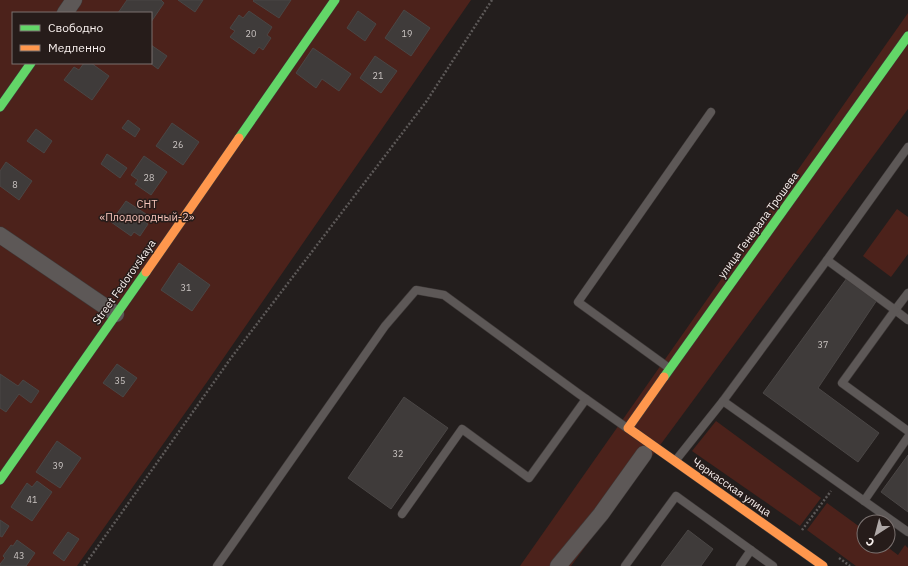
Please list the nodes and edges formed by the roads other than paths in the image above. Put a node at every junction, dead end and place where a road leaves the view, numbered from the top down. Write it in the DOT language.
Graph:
graph roads {
  1 [pos="74,0"];
  2 [pos="334,0"];
  3 [pos="66,12"];
  4 [pos="908,36"];
  5 [pos="29,64"];
  6 [pos="0,107"];
  7 [pos="711,112"];
  8 [pos="908,147"];
  9 [pos="0,235"];
  10 [pos="826,260"];
  11 [pos="908,293"];
  12 [pos="895,310"];
  13 [pos="116,314"];
  14 [pos="908,320"];
  15 [pos="670,369"];
  16 [pos="586,399"];
  17 [pos="723,401"];
  18 [pos="628,428"];
  19 [pos="908,431"];
  20 [pos="908,437"];
  21 [pos="644,454"];
  22 [pos="675,461"];
  23 [pos="0,480"];
  24 [pos="864,501"];
  25 [pos="402,514"];
  26 [pos="908,532"];
  27 [pos="751,550"];
  28 [pos="217,566"];
  29 [pos="558,566"];
  30 [pos="625,566"];
  31 [pos="740,566"];
  32 [pos="773,566"];
  33 [pos="823,566"];
  1 -- 3 [label="street"];
  2 -- 13 [label="street, Street Fedorovskaya"];
  4 -- 15 [label="street, улица Генерала Трошева"];
  5 -- 6 [label="street"];
  7 -- 15 [label="lane"];
  8 -- 10 [label="lane"];
  9 -- 13 [label="street"];
  10 -- 12 [label="lane"];
  10 -- 17 [label="lane"];
  11 -- 12 [label="lane"];
  12 -- 14 [label="lane"];
  12 -- 19 [label="lane"];
  13 -- 23 [label="street, Street Fedorovskaya"];
  15 -- 18 [label="street, улица Генерала Трошева"];
  16 -- 18 [label="lane"];
  16 -- 25 [label="lane"];
  16 -- 28 [label="lane"];
  17 -- 22 [label="lane"];
  17 -- 24 [label="lane"];
  18 -- 22 [label="street, Черкасская улица"];
  20 -- 24 [label="lane"];
  21 -- 29 [label="street"];
  22 -- 33 [label="street, Черкасская улица"];
  24 -- 26 [label="lane"];
  27 -- 30 [label="lane"];
  27 -- 31 [label="lane"];
  27 -- 32 [label="lane"];
}
